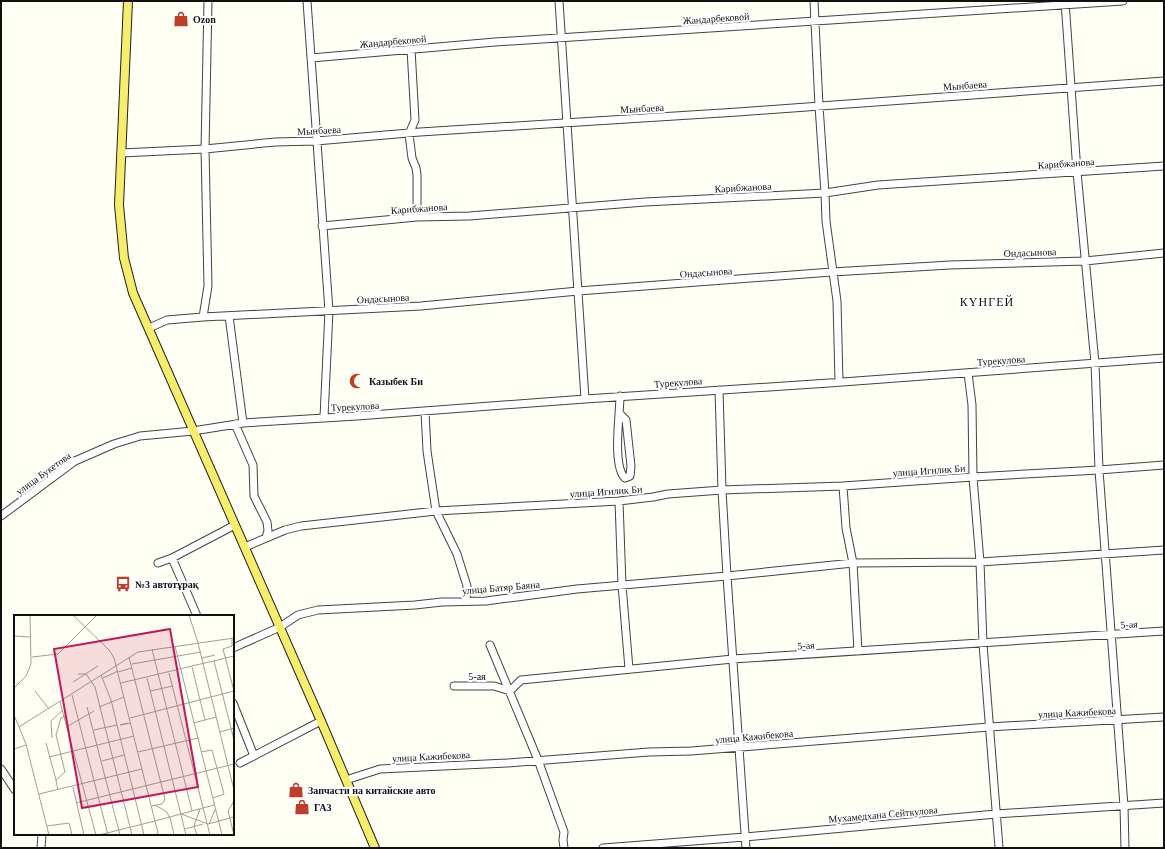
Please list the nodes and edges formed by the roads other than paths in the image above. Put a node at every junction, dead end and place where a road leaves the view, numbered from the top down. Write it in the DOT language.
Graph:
graph roads {
  1 [pos="128,1"];
  2 [pos="208,1"];
  3 [pos="307,1"];
  4 [pos="559,1"];
  5 [pos="814,1"];
  6 [pos="1123,1"];
  7 [pos="1065,3"];
  8 [pos="815,22"];
  9 [pos="561,38"];
  10 [pos="411,49"];
  11 [pos="311,58"];
  12 [pos="1164,81"];
  13 [pos="1071,87"];
  14 [pos="819,106"];
  15 [pos="566,123"];
  16 [pos="409,134"];
  17 [pos="316,141"];
  18 [pos="205,149"];
  19 [pos="121,153"];
  20 [pos="1164,166"];
  21 [pos="1077,172"];
  22 [pos="826,193"];
  23 [pos="572,208"];
  24 [pos="417,217"];
  25 [pos="322,226"];
  26 [pos="1164,253"];
  27 [pos="1085,261"];
  28 [pos="832,272"];
  29 [pos="578,291"];
  30 [pos="329,311"];
  31 [pos="229,316"];
  32 [pos="203,318"];
  33 [pos="149,328"];
  34 [pos="1164,358"];
  35 [pos="1095,363"];
  36 [pos="968,373"];
  37 [pos="839,382"];
  38 [pos="719,390"];
  39 [pos="620,396"];
  40 [pos="585,399"];
  41 [pos="425,411"];
  42 [pos="620,414"];
  43 [pos="324,417"];
  44 [pos="239,423"];
  45 [pos="193,430"];
  46 [pos="1164,465"];
  47 [pos="1099,470"];
  48 [pos="973,477"];
  49 [pos="843,486"];
  50 [pos="722,490"];
  51 [pos="619,501"];
  52 [pos="436,511"];
  53 [pos="1,516"];
  54 [pos="235,525"];
  55 [pos="266,537"];
  56 [pos="245,547"];
  57 [pos="1164,550"];
  58 [pos="1106,554"];
  59 [pos="172,558"];
  60 [pos="980,562"];
  61 [pos="158,563"];
  62 [pos="853,563"];
  63 [pos="727,576"];
  64 [pos="622,585"];
  65 [pos="466,601"];
  66 [pos="197,615"];
  67 [pos="280,627"];
  68 [pos="1164,631"];
  69 [pos="1112,635"];
  70 [pos="983,644"];
  71 [pos="490,645"];
  72 [pos="234,648"];
  73 [pos="858,652"];
  74 [pos="733,659"];
  75 [pos="628,670"];
  76 [pos="454,686"];
  77 [pos="510,691"];
  78 [pos="234,706"];
  79 [pos="1164,717"];
  80 [pos="1118,720"];
  81 [pos="321,721"];
  82 [pos="989,726"];
  83 [pos="739,747"];
  84 [pos="254,756"];
  85 [pos="538,760"];
  86 [pos="240,763"];
  87 [pos="1,769"];
  88 [pos="346,780"];
  89 [pos="14,788"];
  90 [pos="1164,803"];
  91 [pos="1124,806"];
  92 [pos="996,814"];
  93 [pos="42,835"];
  94 [pos="745,837"];
  95 [pos="41,848"];
  96 [pos="375,848"];
  97 [pos="564,848"];
  98 [pos="603,848"];
  99 [pos="746,848"];
  100 [pos="999,848"];
  101 [pos="1125,848"];
  1 -- 19 [label="main road"];
  2 -- 18 [label="street"];
  3 -- 11 [label="street"];
  4 -- 9 [label="street"];
  5 -- 8 [label="street"];
  6 -- 7 [label="street, Жандарбековой"];
  7 -- 8 [label="street, Жандарбековой"];
  7 -- 13 [label="street"];
  8 -- 9 [label="street, Жандарбековой"];
  8 -- 14 [label="street"];
  9 -- 10 [label="street, Жандарбековой"];
  9 -- 15 [label="street"];
  10 -- 11 [label="street, Жандарбековой"];
  10 -- 16 [label="street"];
  11 -- 17 [label="street"];
  12 -- 13 [label="street, Мынбаева"];
  13 -- 14 [label="street, Мынбаева"];
  13 -- 21 [label="street"];
  14 -- 15 [label="street, Мынбаева"];
  14 -- 22 [label="street"];
  15 -- 16 [label="street, Мынбаева"];
  15 -- 23 [label="street"];
  16 -- 17 [label="street, Мынбаева"];
  16 -- 24 [label="street"];
  17 -- 18 [label="street, Мынбаева"];
  17 -- 25 [label="street"];
  18 -- 19 [label="street, Мынбаева"];
  18 -- 32 [label="street"];
  19 -- 33 [label="main road"];
  20 -- 21 [label="street, Карибжанова"];
  21 -- 22 [label="street, Карибжанова"];
  21 -- 27 [label="street"];
  22 -- 23 [label="street, Карибжанова"];
  22 -- 28 [label="street"];
  23 -- 24 [label="street, Карибжанова"];
  23 -- 29 [label="street"];
  24 -- 25 [label="street, Карибжанова"];
  25 -- 30 [label="street"];
  26 -- 27 [label="street, Ондасынова"];
  27 -- 28 [label="street, Ондасынова"];
  27 -- 35 [label="street"];
  28 -- 29 [label="street, Ондасынова"];
  28 -- 37 [label="street"];
  29 -- 30 [label="street, Ондасынова"];
  29 -- 40 [label="street"];
  30 -- 31 [label="street, Ондасынова"];
  30 -- 43 [label="street"];
  31 -- 32 [label="street, Ондасынова"];
  31 -- 44 [label="street"];
  32 -- 33 [label="street, Ондасынова"];
  33 -- 45 [label="main road"];
  34 -- 35 [label="street, Турекулова"];
  35 -- 36 [label="street, Турекулова"];
  35 -- 47 [label="street"];
  36 -- 37 [label="street, Турекулова"];
  36 -- 48 [label="street"];
  37 -- 38 [label="street, Турекулова"];
  38 -- 39 [label="street, Турекулова"];
  38 -- 50 [label="street"];
  39 -- 40 [label="street, Турекулова"];
  39 -- 42 [label="street"];
  40 -- 41 [label="street, Турекулова"];
  41 -- 43 [label="street, Турекулова"];
  41 -- 52 [label="street"];
  42 -- 42 [label="street"];
  43 -- 44 [label="street, Турекулова"];
  44 -- 45 [label="street, Турекулова"];
  44 -- 55 [label="street"];
  45 -- 53 [label="street, улица Букетова"];
  45 -- 54 [label="main road"];
  46 -- 47 [label="street, улица Игилик Би"];
  47 -- 48 [label="street, улица Игилик Би"];
  47 -- 58 [label="street"];
  48 -- 49 [label="street, улица Игилик Би"];
  48 -- 60 [label="street"];
  49 -- 50 [label="street, улица Игилик Би"];
  49 -- 62 [label="street"];
  50 -- 51 [label="street, улица Игилик Би"];
  50 -- 63 [label="street"];
  51 -- 52 [label="street, улица Игилик Би"];
  51 -- 64 [label="street"];
  52 -- 55 [label="street, улица Игилик Би"];
  52 -- 65 [label="street"];
  54 -- 56 [label="main road"];
  54 -- 59 [label="street"];
  55 -- 56 [label="street, улица Игилик Би"];
  56 -- 67 [label="main road"];
  57 -- 58 [label="street, улица Батяр Баяна"];
  58 -- 60 [label="street, улица Батяр Баяна"];
  58 -- 69 [label="street"];
  59 -- 61 [label="street"];
  59 -- 66 [label="street"];
  60 -- 62 [label="street, улица Батяр Баяна"];
  60 -- 70 [label="street"];
  62 -- 63 [label="street, улица Батяр Баяна"];
  62 -- 73 [label="street"];
  63 -- 64 [label="street, улица Батяр Баяна"];
  63 -- 74 [label="street"];
  64 -- 65 [label="street, улица Батяр Баяна"];
  64 -- 75 [label="street"];
  65 -- 67 [label="street, улица Батяр Баяна"];
  67 -- 72 [label="street, улица Батяр Баяна"];
  67 -- 81 [label="main road"];
  68 -- 69 [label="street, 5-ая"];
  69 -- 70 [label="street, 5-ая"];
  69 -- 80 [label="street"];
  70 -- 73 [label="street, 5-ая"];
  70 -- 82 [label="street"];
  71 -- 77 [label="street"];
  73 -- 74 [label="street, 5-ая"];
  74 -- 75 [label="street, 5-ая"];
  74 -- 83 [label="street"];
  75 -- 77 [label="street, 5-ая"];
  76 -- 77 [label="street, 5-ая"];
  77 -- 85 [label="street"];
  78 -- 84 [label="street"];
  79 -- 80 [label="street, улица Кажибекова"];
  80 -- 82 [label="street, улица Кажибекова"];
  80 -- 91 [label="street"];
  81 -- 84 [label="street"];
  81 -- 88 [label="main road"];
  82 -- 83 [label="street, улица Кажибекова"];
  82 -- 92 [label="street"];
  83 -- 85 [label="street, улица Кажибекова"];
  83 -- 94 [label="street"];
  84 -- 86 [label="street"];
  85 -- 88 [label="street, улица Кажибекова"];
  85 -- 97 [label="street"];
  87 -- 89 [label="street"];
  88 -- 96 [label="main road"];
  90 -- 91 [label="street, Мухамедхана Сейткулова"];
  91 -- 92 [label="street, Мухамедхана Сейткулова"];
  91 -- 101 [label="street"];
  92 -- 94 [label="street, Мухамедхана Сейткулова"];
  92 -- 100 [label="street"];
  93 -- 95 [label="street"];
  94 -- 98 [label="street, Мухамедхана Сейткулова"];
  94 -- 99 [label="street"];
}
